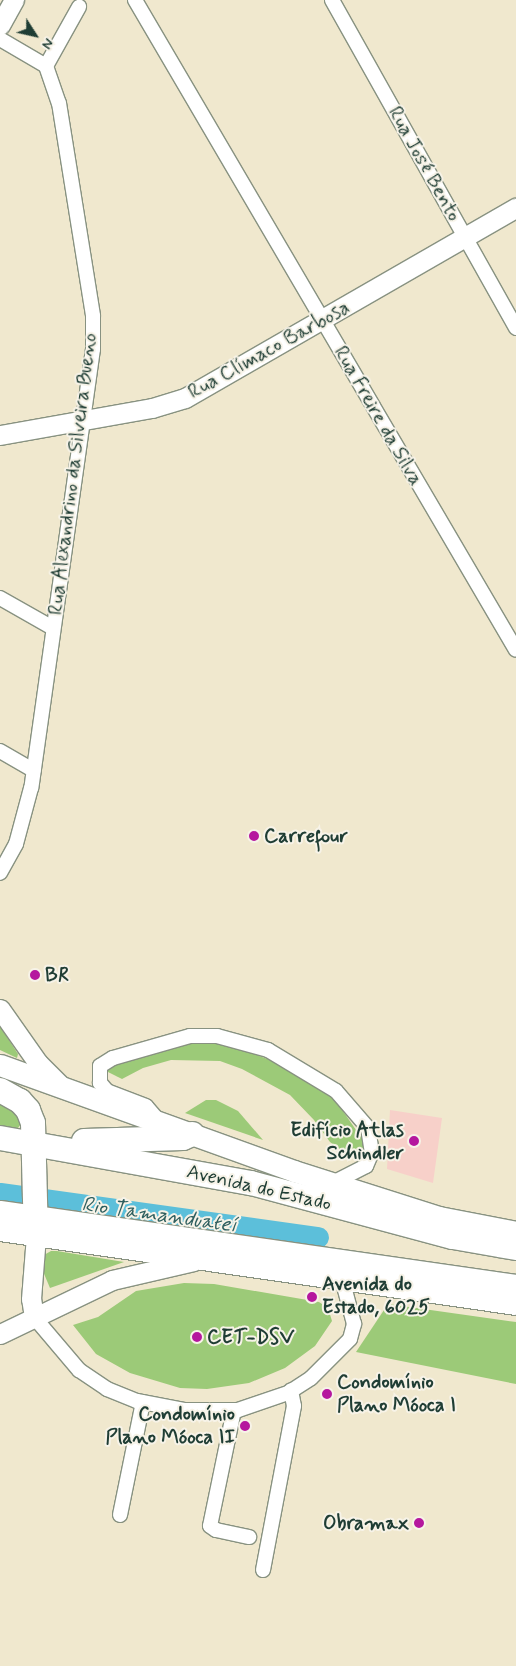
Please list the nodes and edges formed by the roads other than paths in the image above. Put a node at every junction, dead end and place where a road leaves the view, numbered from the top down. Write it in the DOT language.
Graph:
graph roads {
  1 [pos="14,0"];
  2 [pos="135,0"];
  3 [pos="332,0"];
  4 [pos="79,8"];
  5 [pos="0,25"];
  6 [pos="0,39"];
  7 [pos="46,66"];
  8 [pos="516,208"];
  9 [pos="465,238"];
  10 [pos="323,321"];
  11 [pos="516,328"];
  12 [pos="81,422"];
  13 [pos="0,434"];
  14 [pos="0,598"];
  15 [pos="53,628"];
  16 [pos="516,650"];
  17 [pos="0,752"];
  18 [pos="34,771"];
  19 [pos="0,873"];
  20 [pos="0,1009"];
  21 [pos="0,1065"];
  22 [pos="62,1087"];
  23 [pos="0,1090"];
  24 [pos="158,1121"];
  25 [pos="192,1134"];
  26 [pos="0,1138"];
  27 [pos="36,1142"];
  28 [pos="67,1148"];
  29 [pos="332,1183"];
  30 [pos="0,1213"];
  31 [pos="37,1227"];
  32 [pos="0,1230"];
  33 [pos="516,1232"];
  34 [pos="516,1248"];
  35 [pos="203,1260"];
  36 [pos="342,1279"];
  37 [pos="516,1287"];
  38 [pos="516,1304"];
  39 [pos="34,1317"];
  40 [pos="0,1334"];
  41 [pos="291,1390"];
  42 [pos="143,1402"];
  43 [pos="234,1410"];
  44 [pos="120,1515"];
  45 [pos="249,1537"];
  46 [pos="262,1570"];
  1 -- 5 [label="main road"];
  2 -- 10 [label="street, Rua Freire da Silva"];
  3 -- 9 [label="street, Rua José Bento"];
  4 -- 7 [label="street"];
  6 -- 7 [label="street"];
  7 -- 12 [label="street, Rua Alexandrino da Silveira Bueno"];
  8 -- 9 [label="main road, Rua Clímaco Barbosa"];
  9 -- 10 [label="main road, Rua Clímaco Barbosa"];
  9 -- 11 [label="street, Rua José Bento"];
  10 -- 12 [label="main road, Rua Clímaco Barbosa"];
  10 -- 16 [label="street, Rua Freire da Silva"];
  12 -- 13 [label="main road, Rua Clímaco Barbosa"];
  12 -- 15 [label="street, Rua Alexandrino da Silveira Bueno"];
  14 -- 15 [label="street"];
  15 -- 18 [label="street, Rua Alexandrino da Silveira Bueno"];
  17 -- 18 [label="street"];
  18 -- 19 [label="street, Rua Alexandrino da Silveira Bueno"];
  20 -- 22 [label="main road"];
  21 -- 22 [label="main road, Avenida do Estado"];
  22 -- 24 [label="main road, Avenida do Estado"];
  23 -- 27 [label="highway"];
  24 -- 25 [label="main road, Avenida do Estado"];
  24 -- 29 [label="street"];
  25 -- 28 [label="highway"];
  25 -- 29 [label="main road, Avenida do Estado"];
  26 -- 27 [label="highway, Avenida do Estado"];
  27 -- 28 [label="highway, Avenida do Estado"];
  27 -- 31 [label="highway"];
  28 -- 34 [label="highway, Avenida do Estado"];
  29 -- 33 [label="main road, Avenida do Estado"];
  30 -- 31 [label="highway"];
  31 -- 32 [label="main road"];
  31 -- 35 [label="main road"];
  31 -- 37 [label="highway"];
  31 -- 39 [label="main road"];
  35 -- 36 [label="main road"];
  35 -- 39 [label="main road"];
  36 -- 38 [label="main road"];
  36 -- 41 [label="street"];
  39 -- 40 [label="main road"];
  39 -- 42 [label="street"];
  41 -- 43 [label="street"];
  41 -- 46 [label="street"];
  42 -- 43 [label="street"];
  42 -- 44 [label="street"];
  43 -- 45 [label="street"];
}
